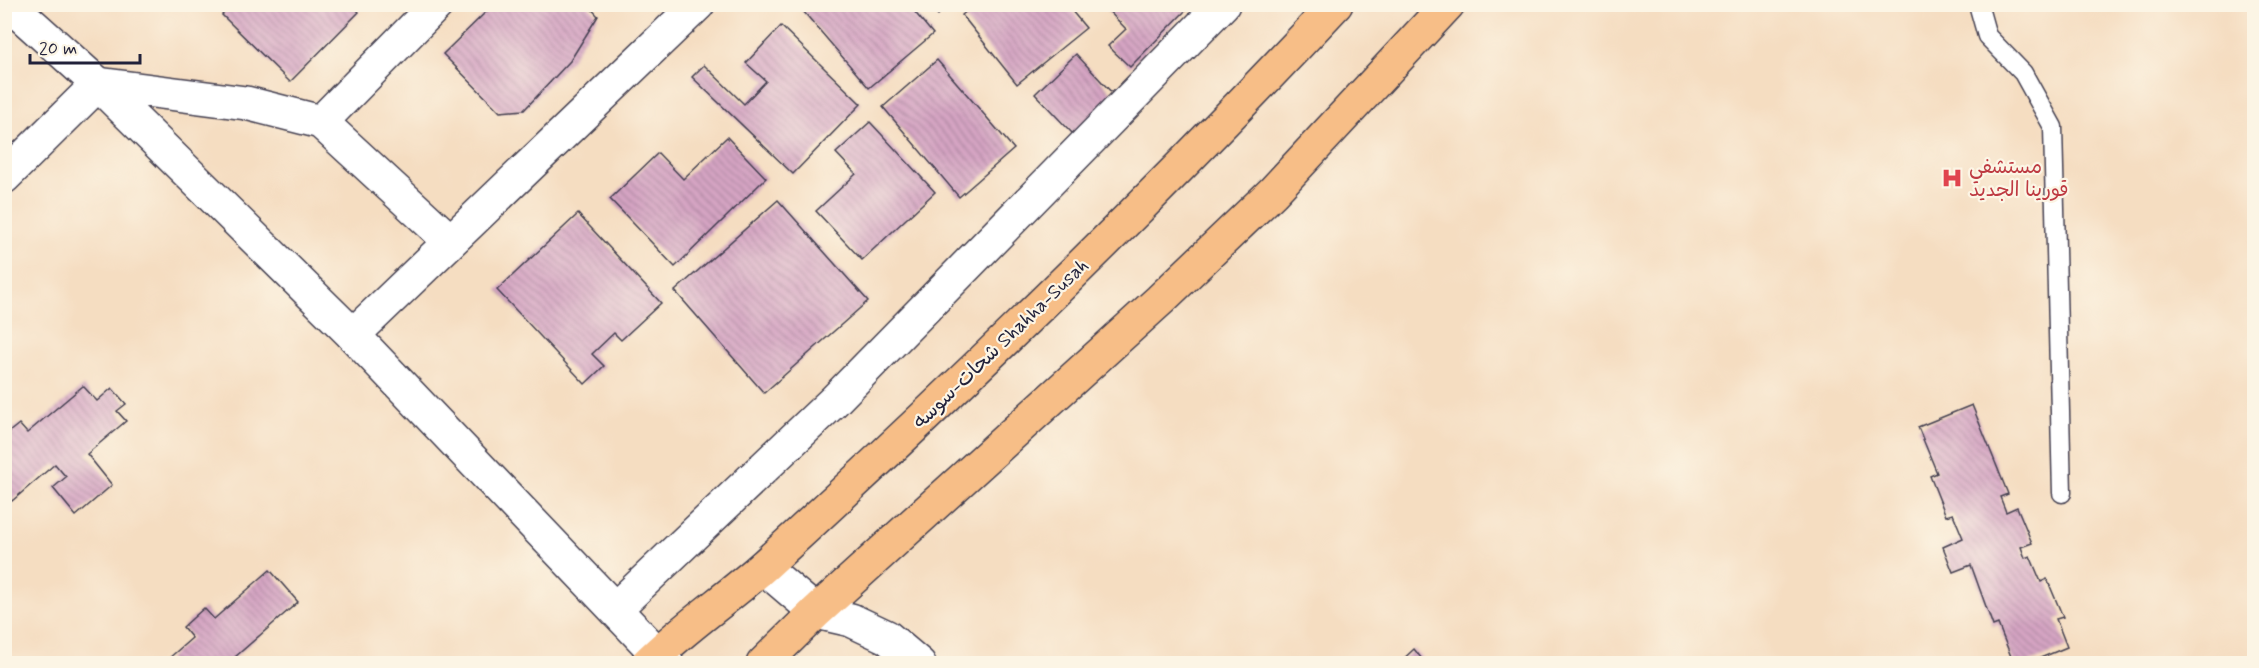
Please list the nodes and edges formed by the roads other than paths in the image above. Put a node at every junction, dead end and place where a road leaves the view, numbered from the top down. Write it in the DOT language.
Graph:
graph roads {
  1 [pos="9,4"];
  2 [pos="436,4"];
  3 [pos="698,4"];
  4 [pos="1223,4"];
  5 [pos="1336,4"];
  6 [pos="1448,4"];
  7 [pos="1978,4"];
  8 [pos="98,84"];
  9 [pos="321,122"];
  10 [pos="4,177"];
  11 [pos="450,241"];
  12 [pos="353,335"];
  13 [pos="2062,493"];
  14 [pos="763,567"];
  15 [pos="616,608"];
  16 [pos="816,612"];
  17 [pos="657,660"];
  18 [pos="763,663"];
  19 [pos="919,663"];
  1 -- 8 [label="street"];
  2 -- 9 [label="street"];
  3 -- 11 [label="street"];
  4 -- 15 [label="street"];
  5 -- 14 [label="main road, شحات-سوسه Shahha-Susah"];
  6 -- 16 [label="main road"];
  7 -- 13 [label="lane"];
  8 -- 9 [label="street"];
  8 -- 10 [label="street"];
  8 -- 12 [label="street"];
  9 -- 11 [label="street"];
  11 -- 12 [label="street"];
  12 -- 15 [label="street"];
  14 -- 16 [label="street"];
  14 -- 17 [label="main road, شحات-سوسه Shahha-Susah"];
  15 -- 17 [label="street"];
  16 -- 18 [label="main road"];
  16 -- 19 [label="street"];
}
